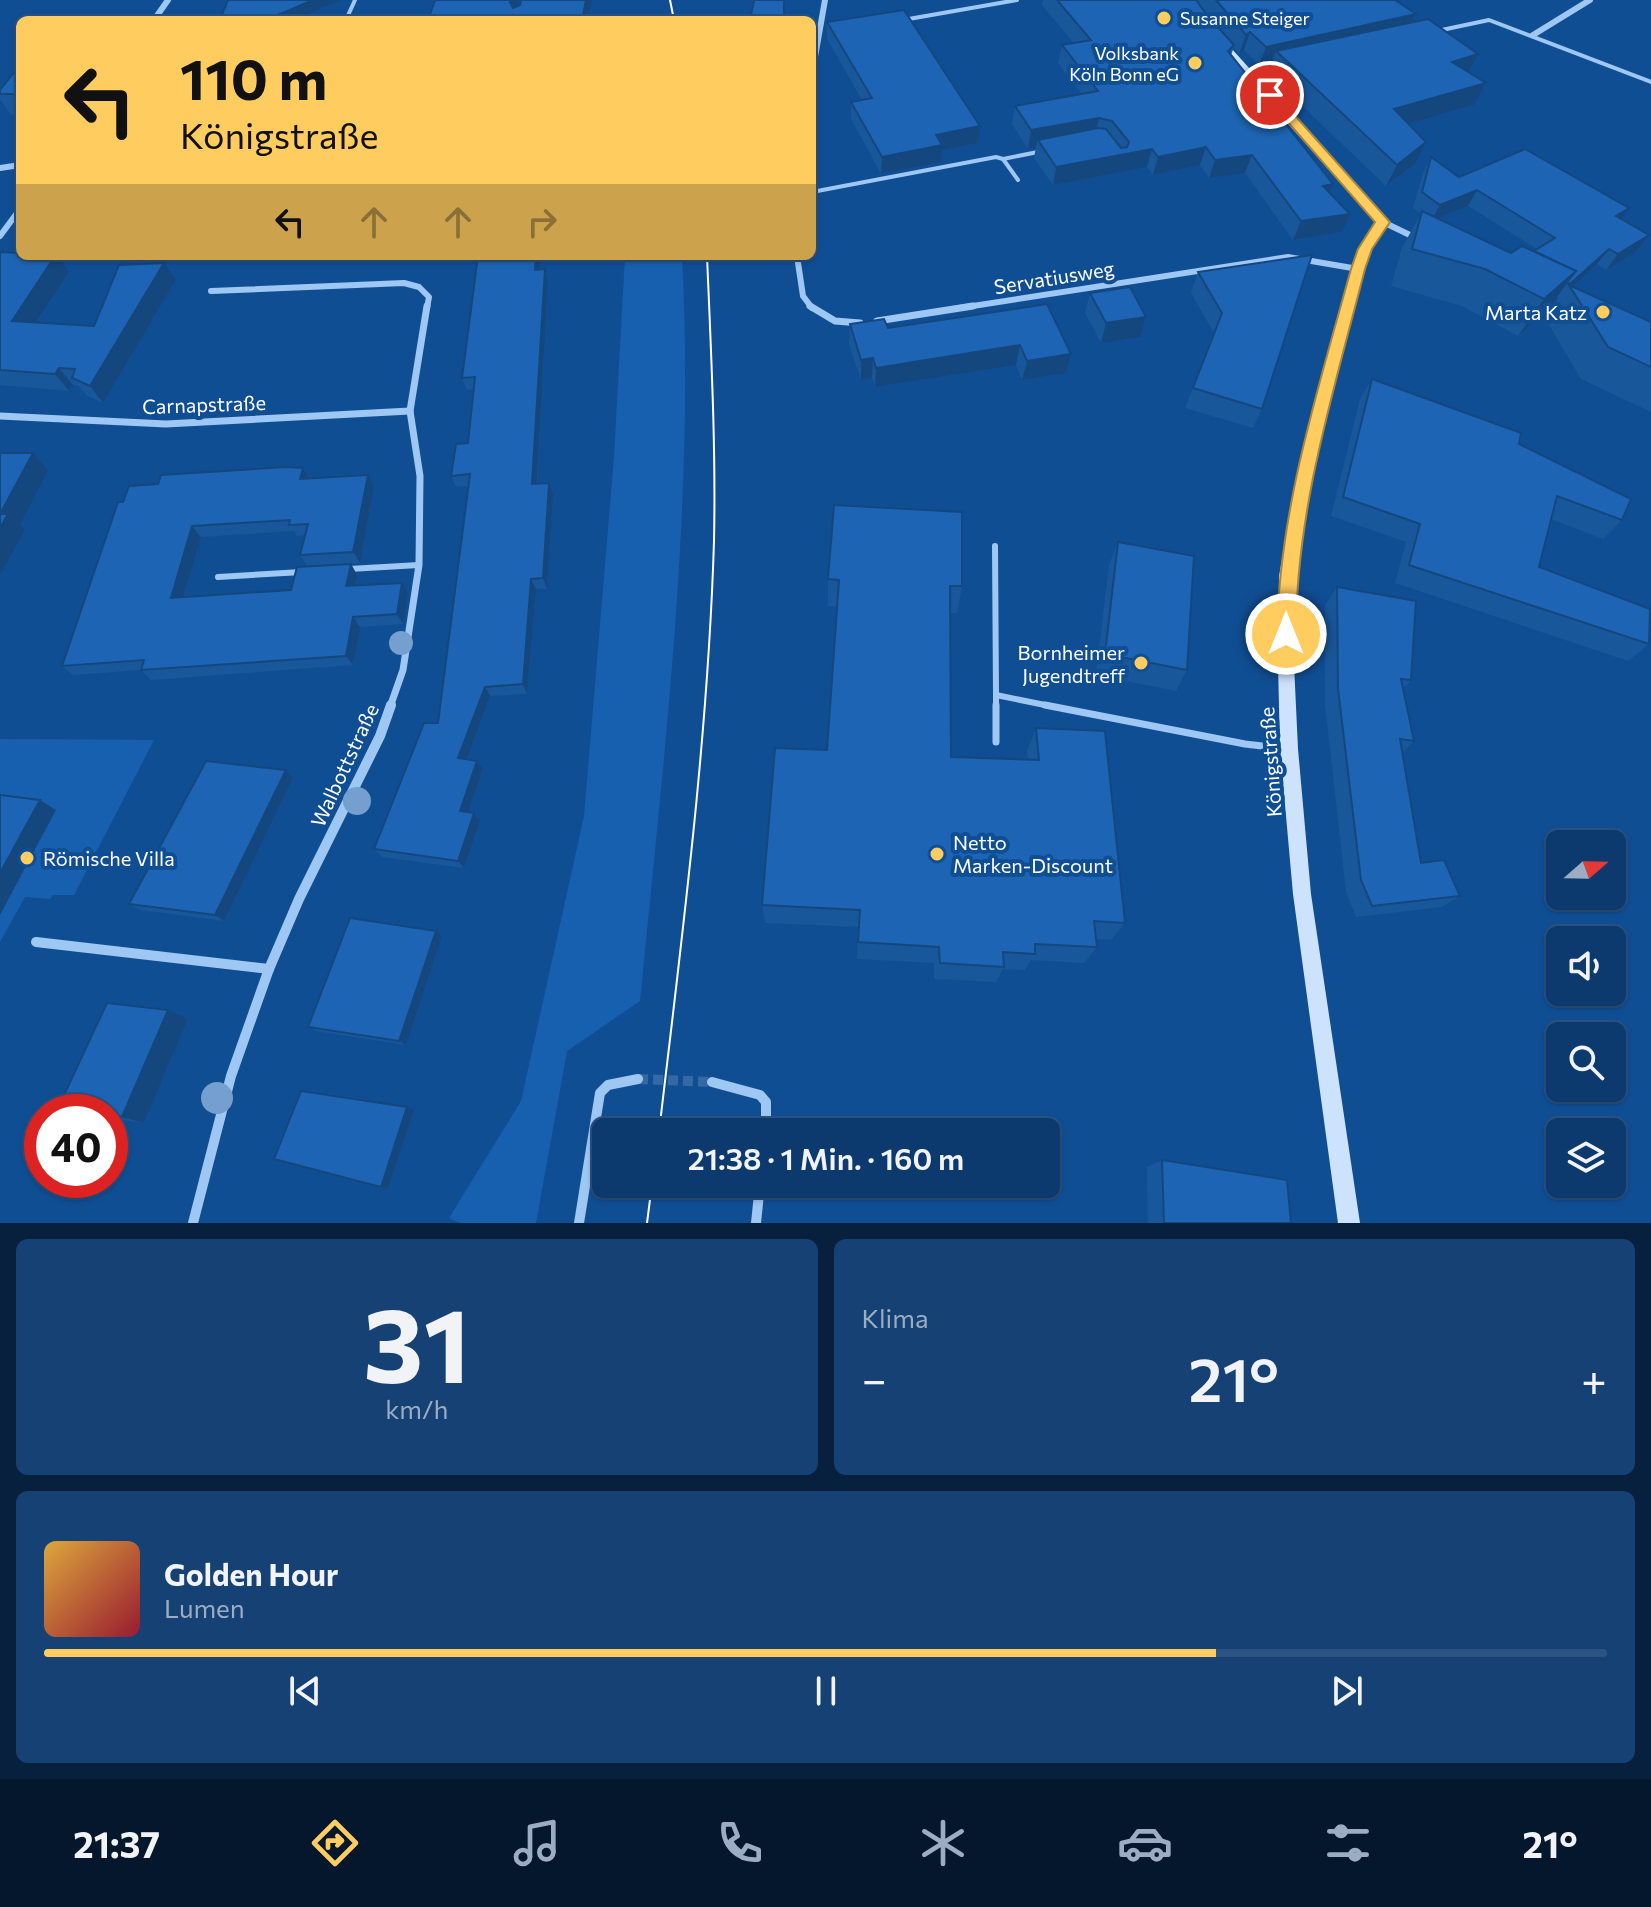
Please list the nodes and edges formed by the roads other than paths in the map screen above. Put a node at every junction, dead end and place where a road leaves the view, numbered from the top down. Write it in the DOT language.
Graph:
graph roads {
  1 [pos="825,0"];
  2 [pos="1017,0"];
  3 [pos="1590,0"];
  4 [pos="895,21"];
  5 [pos="1208,30"];
  6 [pos="834,32"];
  7 [pos="1429,33"];
  8 [pos="819,34"];
  9 [pos="1533,35"];
  10 [pos="816,51"];
  11 [pos="1280,66"];
  12 [pos="1250,72"];
  13 [pos="1651,82"];
  14 [pos="1054,149"];
  15 [pos="1003,159"];
  16 [pos="1018,180"];
  17 [pos="816,191"];
  18 [pos="16,214"];
  19 [pos="1383,222"];
  20 [pos="0,236"];
  21 [pos="1431,246"];
  22 [pos="798,260"];
  23 [pos="1358,269"];
  24 [pos="211,291"];
  25 [pos="410,411"];
  26 [pos="0,416"];
  27 [pos="995,546"];
  28 [pos="419,565"];
  29 [pos="342,570"];
  30 [pos="311,571"];
  31 [pos="218,577"];
  32 [pos="996,695"];
  33 [pos="996,742"];
  34 [pos="1289,749"];
  35 [pos="36,942"];
  36 [pos="269,969"];
  37 [pos="638,1079"];
  38 [pos="712,1082"];
  39 [pos="766,1118"];
  40 [pos="759,1198"];
  41 [pos="193,1223"];
  42 [pos="579,1223"];
  43 [pos="756,1223"];
  44 [pos="1349,1223"];
  1 -- 8 [label="street"];
  2 -- 4 [label="lane"];
  3 -- 9 [label="street"];
  5 -- 12 [label="street"];
  6 -- 8 [label="lane"];
  7 -- 9 [label="lane"];
  8 -- 10 [label="street"];
  9 -- 13 [label="lane"];
  11 -- 12 [label="lane"];
  12 -- 19 [label="street"];
  14 -- 15 [label="lane"];
  15 -- 16 [label="lane"];
  15 -- 17 [label="lane"];
  18 -- 20 [label="street"];
  19 -- 21 [label="street"];
  19 -- 23 [label="street, Königstraße"];
  22 -- 23 [label="street, Servatiusweg"];
  23 -- 34 [label="street, Königstraße"];
  24 -- 25 [label="street, Walbottstraße"];
  25 -- 26 [label="street, Carnapstraße"];
  25 -- 28 [label="street, Walbottstraße"];
  27 -- 32 [label="lane"];
  28 -- 29 [label="lane"];
  28 -- 36 [label="street, Walbottstraße"];
  30 -- 31 [label="lane"];
  32 -- 33 [label="lane"];
  32 -- 34 [label="lane"];
  34 -- 44 [label="street, Königstraße"];
  35 -- 36 [label="street"];
  36 -- 41 [label="street, Walbottstraße"];
  37 -- 42 [label="street"];
  38 -- 39 [label="street"];
  40 -- 43 [label="street"];
}
